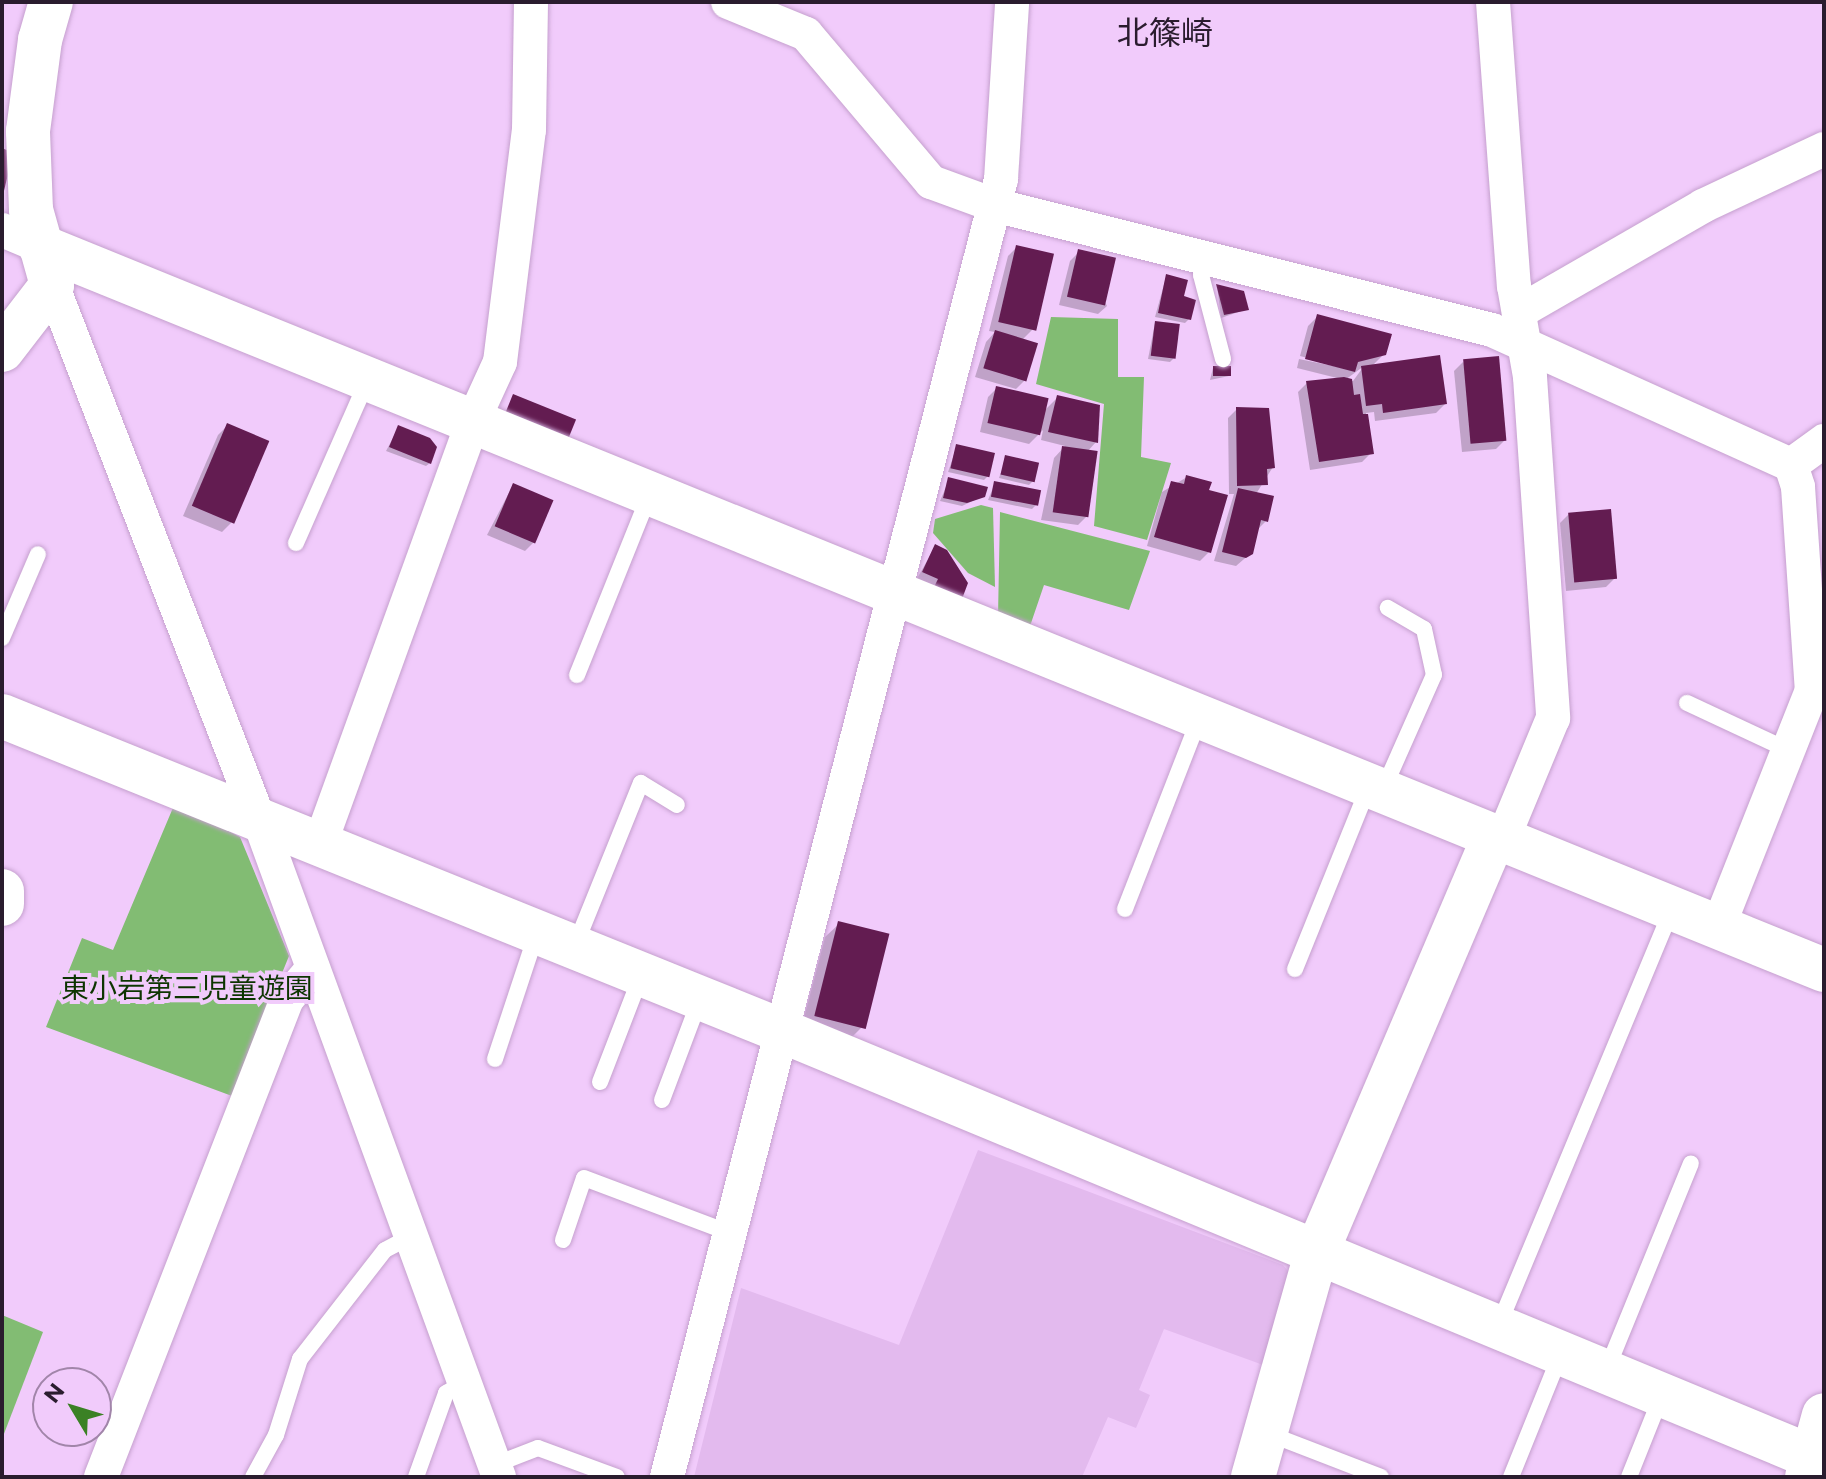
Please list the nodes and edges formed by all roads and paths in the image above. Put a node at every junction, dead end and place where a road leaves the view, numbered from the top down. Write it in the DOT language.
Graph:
graph roads {
  1 [pos="51,2"];
  2 [pos="531,2"];
  3 [pos="728,2"];
  4 [pos="1012,2"];
  5 [pos="1493,2"];
  6 [pos="1824,149"];
  7 [pos="994,205"];
  8 [pos="31,254"];
  9 [pos="1202,258"];
  10 [pos="1522,328"];
  11 [pos="2,350"];
  12 [pos="1223,359"];
  13 [pos="368,379"];
  14 [pos="473,421"];
  15 [pos="1824,441"];
  16 [pos="1791,465"];
  17 [pos="650,494"];
  18 [pos="296,543"];
  19 [pos="38,554"];
  20 [pos="894,591"];
  21 [pos="1388,608"];
  22 [pos="2,638"];
  23 [pos="577,675"];
  24 [pos="1687,703"];
  25 [pos="1201,715"];
  26 [pos="2,716"];
  27 [pos="1788,750"];
  28 [pos="1376,788"];
  29 [pos="677,805"];
  30 [pos="258,817"];
  31 [pos="1499,838"];
  32 [pos="320,844"];
  33 [pos="2,891"];
  34 [pos="2,904"];
  35 [pos="1673,908"];
  36 [pos="1125,909"];
  37 [pos="1718,927"];
  38 [pos="556,940"];
  39 [pos="313,968"];
  40 [pos="1295,969"];
  41 [pos="1824,970"];
  42 [pos="642,974"];
  43 [pos="700,998"];
  44 [pos="782,1031"];
  45 [pos="495,1059"];
  46 [pos="600,1082"];
  47 [pos="662,1100"];
  48 [pos="1691,1163"];
  49 [pos="730,1233"];
  50 [pos="409,1237"];
  51 [pos="563,1240"];
  52 [pos="1316,1254"];
  53 [pos="1497,1328"];
  54 [pos="1560,1354"];
  55 [pos="1606,1373"];
  56 [pos="464,1383"];
  57 [pos="1661,1395"];
  58 [pos="1824,1415"];
  59 [pos="1265,1432"];
  60 [pos="1814,1466"];
  61 [pos="497,1471"];
  62 [pos="101,1477"];
  63 [pos="253,1477"];
  64 [pos="416,1477"];
  65 [pos="617,1477"];
  66 [pos="667,1477"];
  67 [pos="1253,1477"];
  68 [pos="1381,1477"];
  69 [pos="1511,1477"];
  70 [pos="1629,1477"];
  1 -- 8 [label="street"];
  2 -- 14 [label="street"];
  3 -- 7 [label="street"];
  4 -- 7 [label="street"];
  5 -- 10 [label="street"];
  6 -- 10 [label="street"];
  7 -- 9 [label="street"];
  7 -- 20 [label="street"];
  8 -- 11 [label="street"];
  8 -- 13 [label="street"];
  8 -- 30 [label="street"];
  9 -- 10 [label="street"];
  9 -- 12 [label="lane"];
  10 -- 16 [label="street"];
  10 -- 31 [label="street"];
  13 -- 14 [label="street"];
  13 -- 18 [label="lane"];
  14 -- 17 [label="street"];
  14 -- 32 [label="street"];
  15 -- 16 [label="street"];
  16 -- 27 [label="street"];
  17 -- 20 [label="street"];
  17 -- 23 [label="lane"];
  19 -- 22 [label="lane"];
  20 -- 25 [label="street"];
  20 -- 44 [label="street"];
  21 -- 28 [label="lane"];
  24 -- 27 [label="lane"];
  25 -- 28 [label="street"];
  25 -- 36 [label="lane"];
  26 -- 30 [label="street"];
  27 -- 37 [label="street"];
  28 -- 31 [label="street"];
  28 -- 40 [label="lane"];
  29 -- 38 [label="lane"];
  30 -- 32 [label="street"];
  30 -- 39 [label="street"];
  31 -- 35 [label="street"];
  31 -- 52 [label="street"];
  32 -- 38 [label="street"];
  33 -- 34 [label="street"];
  35 -- 37 [label="street"];
  35 -- 53 [label="lane"];
  37 -- 41 [label="street"];
  38 -- 42 [label="street"];
  38 -- 45 [label="lane"];
  39 -- 50 [label="street"];
  39 -- 62 [label="street"];
  42 -- 43 [label="street"];
  42 -- 46 [label="lane"];
  43 -- 44 [label="street"];
  43 -- 47 [label="lane"];
  44 -- 49 [label="street"];
  44 -- 52 [label="street"];
  48 -- 55 [label="lane"];
  49 -- 51 [label="lane"];
  49 -- 66 [label="street"];
  50 -- 56 [label="street"];
  50 -- 63 [label="lane"];
  52 -- 53 [label="street"];
  52 -- 59 [label="street"];
  53 -- 54 [label="street"];
  54 -- 55 [label="street"];
  54 -- 69 [label="lane"];
  55 -- 57 [label="street"];
  56 -- 61 [label="street"];
  56 -- 64 [label="lane"];
  57 -- 60 [label="street"];
  57 -- 70 [label="lane"];
  58 -- 60 [label="street"];
  59 -- 67 [label="street"];
  59 -- 68 [label="lane"];
  61 -- 65 [label="lane"];
}
